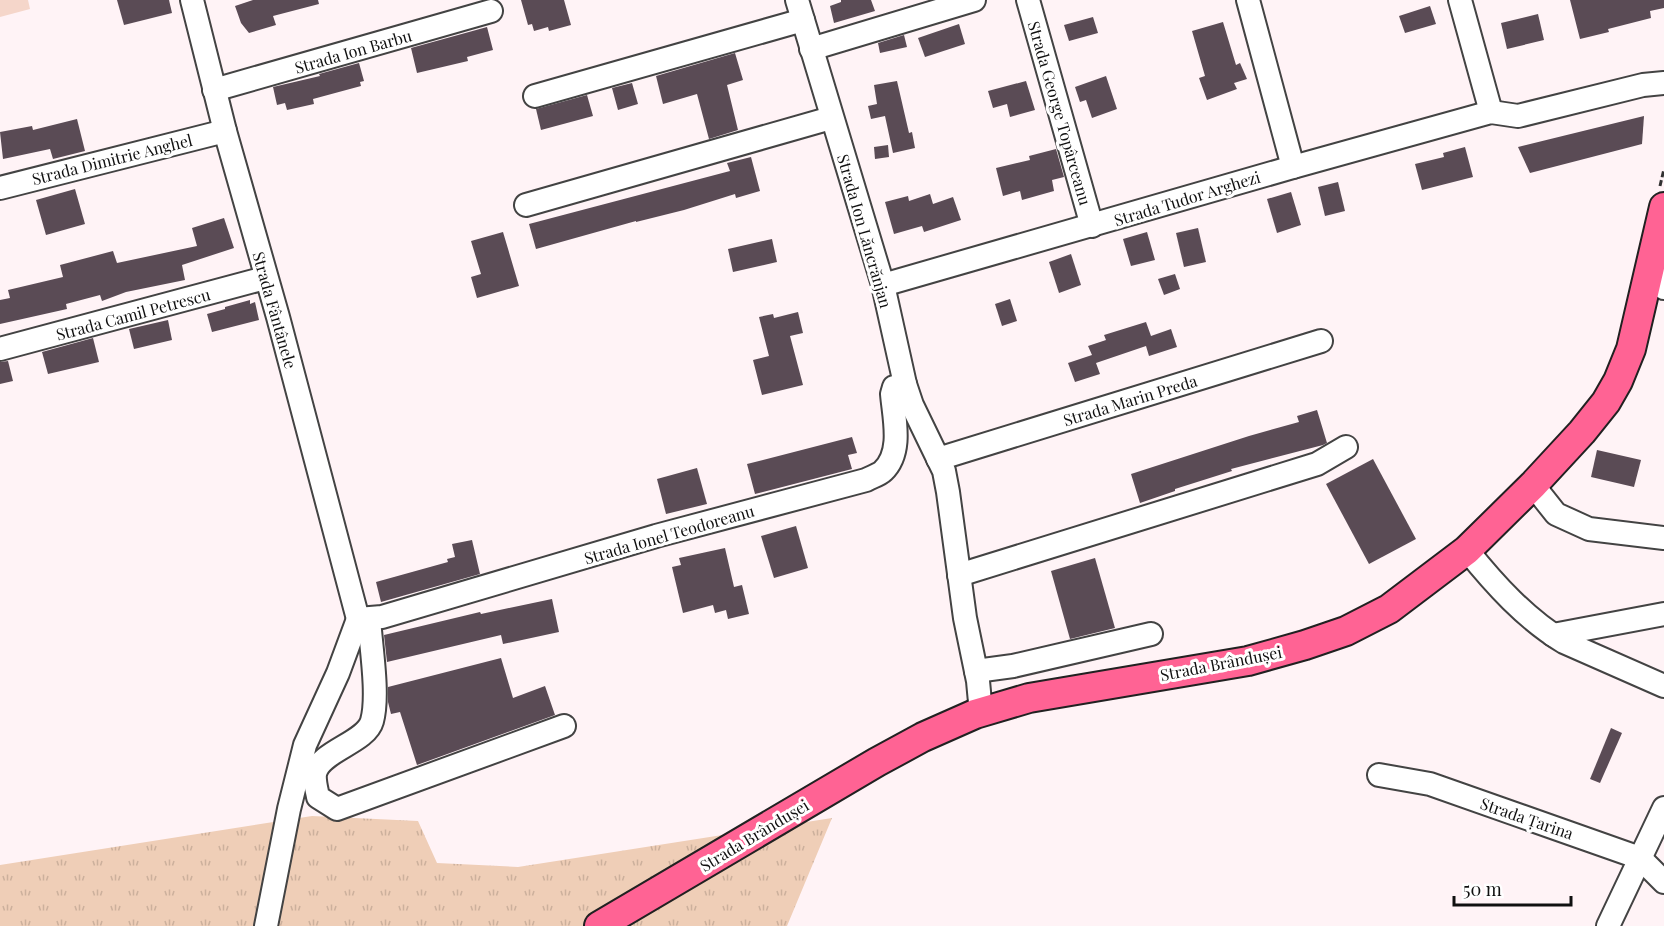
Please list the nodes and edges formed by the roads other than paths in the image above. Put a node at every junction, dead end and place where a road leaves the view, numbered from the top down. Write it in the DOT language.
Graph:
graph roads {
  1 [pos="192,0"];
  2 [pos="974,0"];
  3 [pos="1028,0"];
  4 [pos="1248,0"];
  5 [pos="1460,0"];
  6 [pos="800,10"];
  7 [pos="491,11"];
  8 [pos="811,49"];
  9 [pos="1664,83"];
  10 [pos="214,90"];
  11 [pos="535,96"];
  12 [pos="1491,112"];
  13 [pos="831,118"];
  14 [pos="225,131"];
  15 [pos="1293,167"];
  16 [pos="0,188"];
  17 [pos="1662,199"];
  18 [pos="526,205"];
  19 [pos="1092,226"];
  20 [pos="1652,262"];
  21 [pos="265,278"];
  22 [pos="883,285"];
  23 [pos="1664,288"];
  24 [pos="1321,341"];
  25 [pos="0,349"];
  26 [pos="905,384"];
  27 [pos="1346,447"];
  28 [pos="938,459"];
  29 [pos="1533,485"];
  30 [pos="1664,538"];
  31 [pos="1467,550"];
  32 [pos="959,575"];
  33 [pos="1664,614"];
  34 [pos="364,619"];
  35 [pos="1151,634"];
  36 [pos="1552,635"];
  37 [pos="977,676"];
  38 [pos="1664,686"];
  39 [pos="986,712"];
  40 [pos="564,726"];
  41 [pos="1379,775"];
  42 [pos="1664,808"];
  43 [pos="1640,858"];
  44 [pos="1664,882"];
  45 [pos="266,926"];
  46 [pos="599,926"];
  47 [pos="1608,926"];
  1 -- 10 [label="street, Strada Fântânele"];
  2 -- 8 [label="street"];
  3 -- 19 [label="street, Strada George Topârceanu"];
  4 -- 15 [label="street"];
  5 -- 12 [label="street"];
  6 -- 8 [label="street, Strada Ion Lăncrănjan"];
  6 -- 11 [label="street"];
  7 -- 10 [label="street, Strada Ion Barbu"];
  8 -- 13 [label="street, Strada Ion Lăncrănjan"];
  9 -- 12 [label="street"];
  10 -- 14 [label="street, Strada Fântânele"];
  12 -- 15 [label="street, Strada Tudor Arghezi"];
  13 -- 18 [label="street"];
  13 -- 22 [label="street, Strada Ion Lăncrănjan"];
  14 -- 16 [label="street, Strada Dimitrie Anghel"];
  14 -- 21 [label="street, Strada Fântânele"];
  15 -- 19 [label="street, Strada Tudor Arghezi"];
  17 -- 20 [label="main road, Strada Brândușei"];
  19 -- 22 [label="street, Strada Tudor Arghezi"];
  20 -- 23 [label="street"];
  20 -- 29 [label="main road, Strada Brândușei"];
  21 -- 25 [label="street, Strada Camil Petrescu"];
  21 -- 34 [label="street, Strada Fântânele"];
  22 -- 26 [label="street, Strada Ion Lăncrănjan"];
  24 -- 28 [label="street, Strada Marin Preda"];
  26 -- 28 [label="street, Strada Ion Lăncrănjan"];
  26 -- 34 [label="street, Strada Ionel Teodoreanu"];
  27 -- 32 [label="street"];
  28 -- 32 [label="street, Strada Ion Lăncrănjan"];
  29 -- 30 [label="street"];
  29 -- 31 [label="main road, Strada Brândușei"];
  31 -- 36 [label="street"];
  31 -- 39 [label="main road, Strada Brândușei"];
  32 -- 37 [label="street, Strada Ion Lăncrănjan"];
  33 -- 36 [label="street"];
  34 -- 40 [label="street, Strada Fântânele"];
  34 -- 45 [label="street"];
  35 -- 37 [label="street"];
  36 -- 38 [label="street"];
  37 -- 39 [label="street, Strada Ion Lăncrănjan"];
  39 -- 46 [label="main road, Strada Brândușei"];
  41 -- 43 [label="street, Strada Țarina"];
  42 -- 43 [label="street"];
  43 -- 44 [label="street, Strada Țarina"];
  43 -- 47 [label="street"];
}
